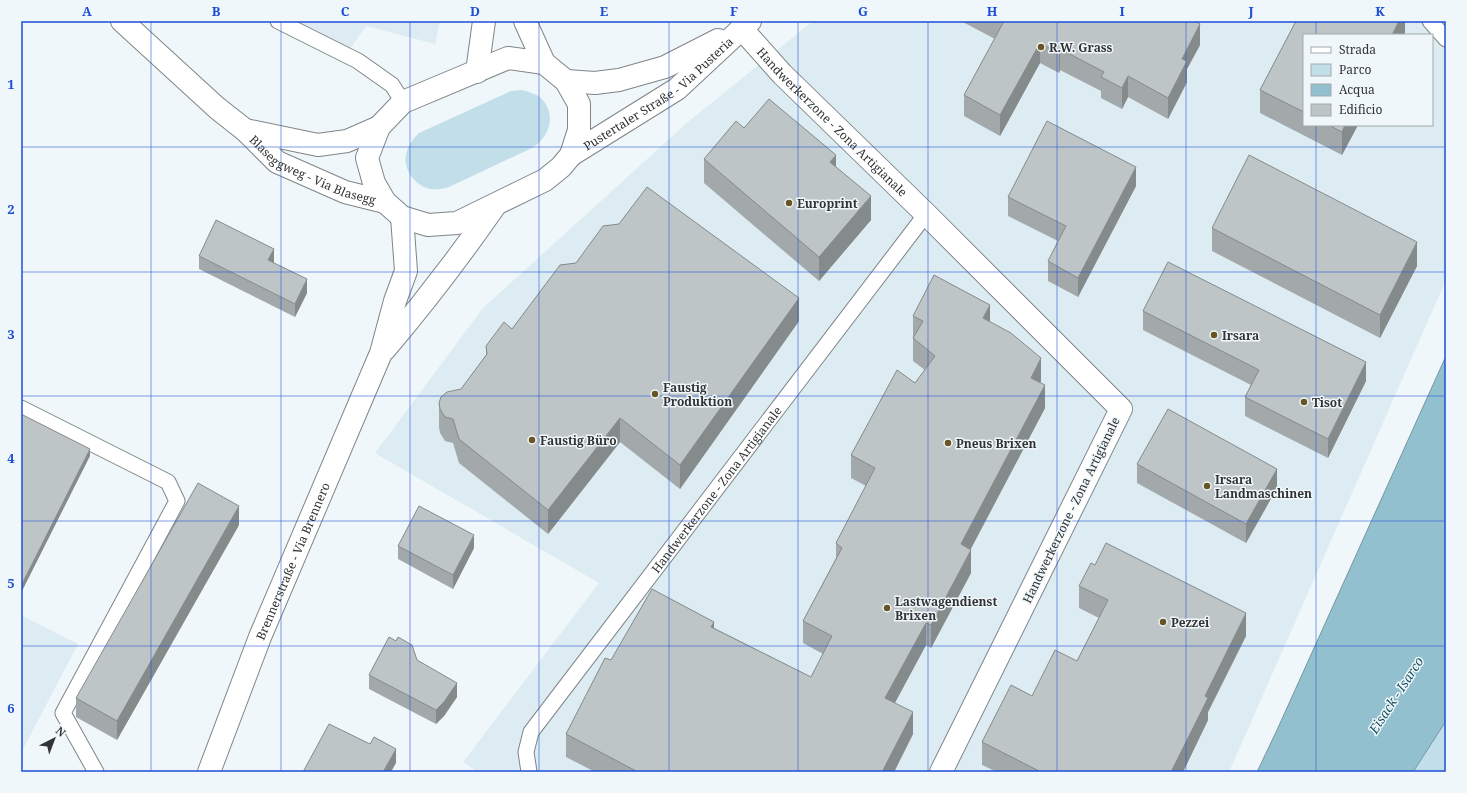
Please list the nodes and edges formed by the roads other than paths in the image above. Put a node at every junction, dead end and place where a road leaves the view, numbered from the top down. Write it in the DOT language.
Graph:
graph roads {
  1 [pos="122,21"];
  2 [pos="278,21"];
  3 [pos="484,21"];
  4 [pos="525,21"];
  5 [pos="1430,21"];
  6 [pos="745,25"];
  7 [pos="1446,39"];
  8 [pos="544,63"];
  9 [pos="477,72"];
  10 [pos="566,81"];
  11 [pos="403,102"];
  12 [pos="379,127"];
  13 [pos="245,130"];
  14 [pos="571,155"];
  15 [pos="385,202"];
  16 [pos="495,205"];
  17 [pos="926,214"];
  18 [pos="402,217"];
  19 [pos="381,353"];
  20 [pos="21,408"];
  21 [pos="96,772"];
  22 [pos="209,772"];
  23 [pos="529,772"];
  24 [pos="941,772"];
  1 -- 13 [label="main road, Blaseggweg - Via Blasegg"];
  2 -- 11 [label="lane"];
  3 -- 9 [label="main road"];
  4 -- 8 [label="main road, Brennerstraße - Via Brennero"];
  5 -- 7 [label="lane"];
  6 -- 10 [label="main road, Pustertaler Straße - Via Pusteria"];
  6 -- 14 [label="main road, Pustertaler Straße - Via Pusteria"];
  6 -- 17 [label="main road, Handwerkerzone - Zona Artigianale"];
  8 -- 9 [label="main road, Brennerstraße - Via Brennero"];
  8 -- 10 [label="main road, Brennerstraße - Via Brennero"];
  9 -- 11 [label="main road, Brennerstraße - Via Brennero"];
  10 -- 14 [label="main road, Brennerstraße - Via Brennero"];
  11 -- 12 [label="main road, Brennerstraße - Via Brennero"];
  12 -- 13 [label="main road, Blaseggweg - Via Blasegg"];
  12 -- 15 [label="main road, Brennerstraße - Via Brennero"];
  13 -- 15 [label="main road, Blaseggweg - Via Blasegg"];
  14 -- 16 [label="main road, Brennerstraße - Via Brennero"];
  15 -- 18 [label="main road, Brennerstraße - Via Brennero"];
  16 -- 18 [label="main road, Brennerstraße - Via Brennero"];
  16 -- 19 [label="main road, Brennerstraße - Via Brennero"];
  17 -- 23 [label="lane, Handwerkerzone - Zona Artigianale"];
  17 -- 24 [label="main road, Handwerkerzone - Zona Artigianale"];
  18 -- 19 [label="main road, Brennerstraße - Via Brennero"];
  19 -- 22 [label="main road, Brennerstraße - Via Brennero"];
  20 -- 21 [label="lane"];
}
